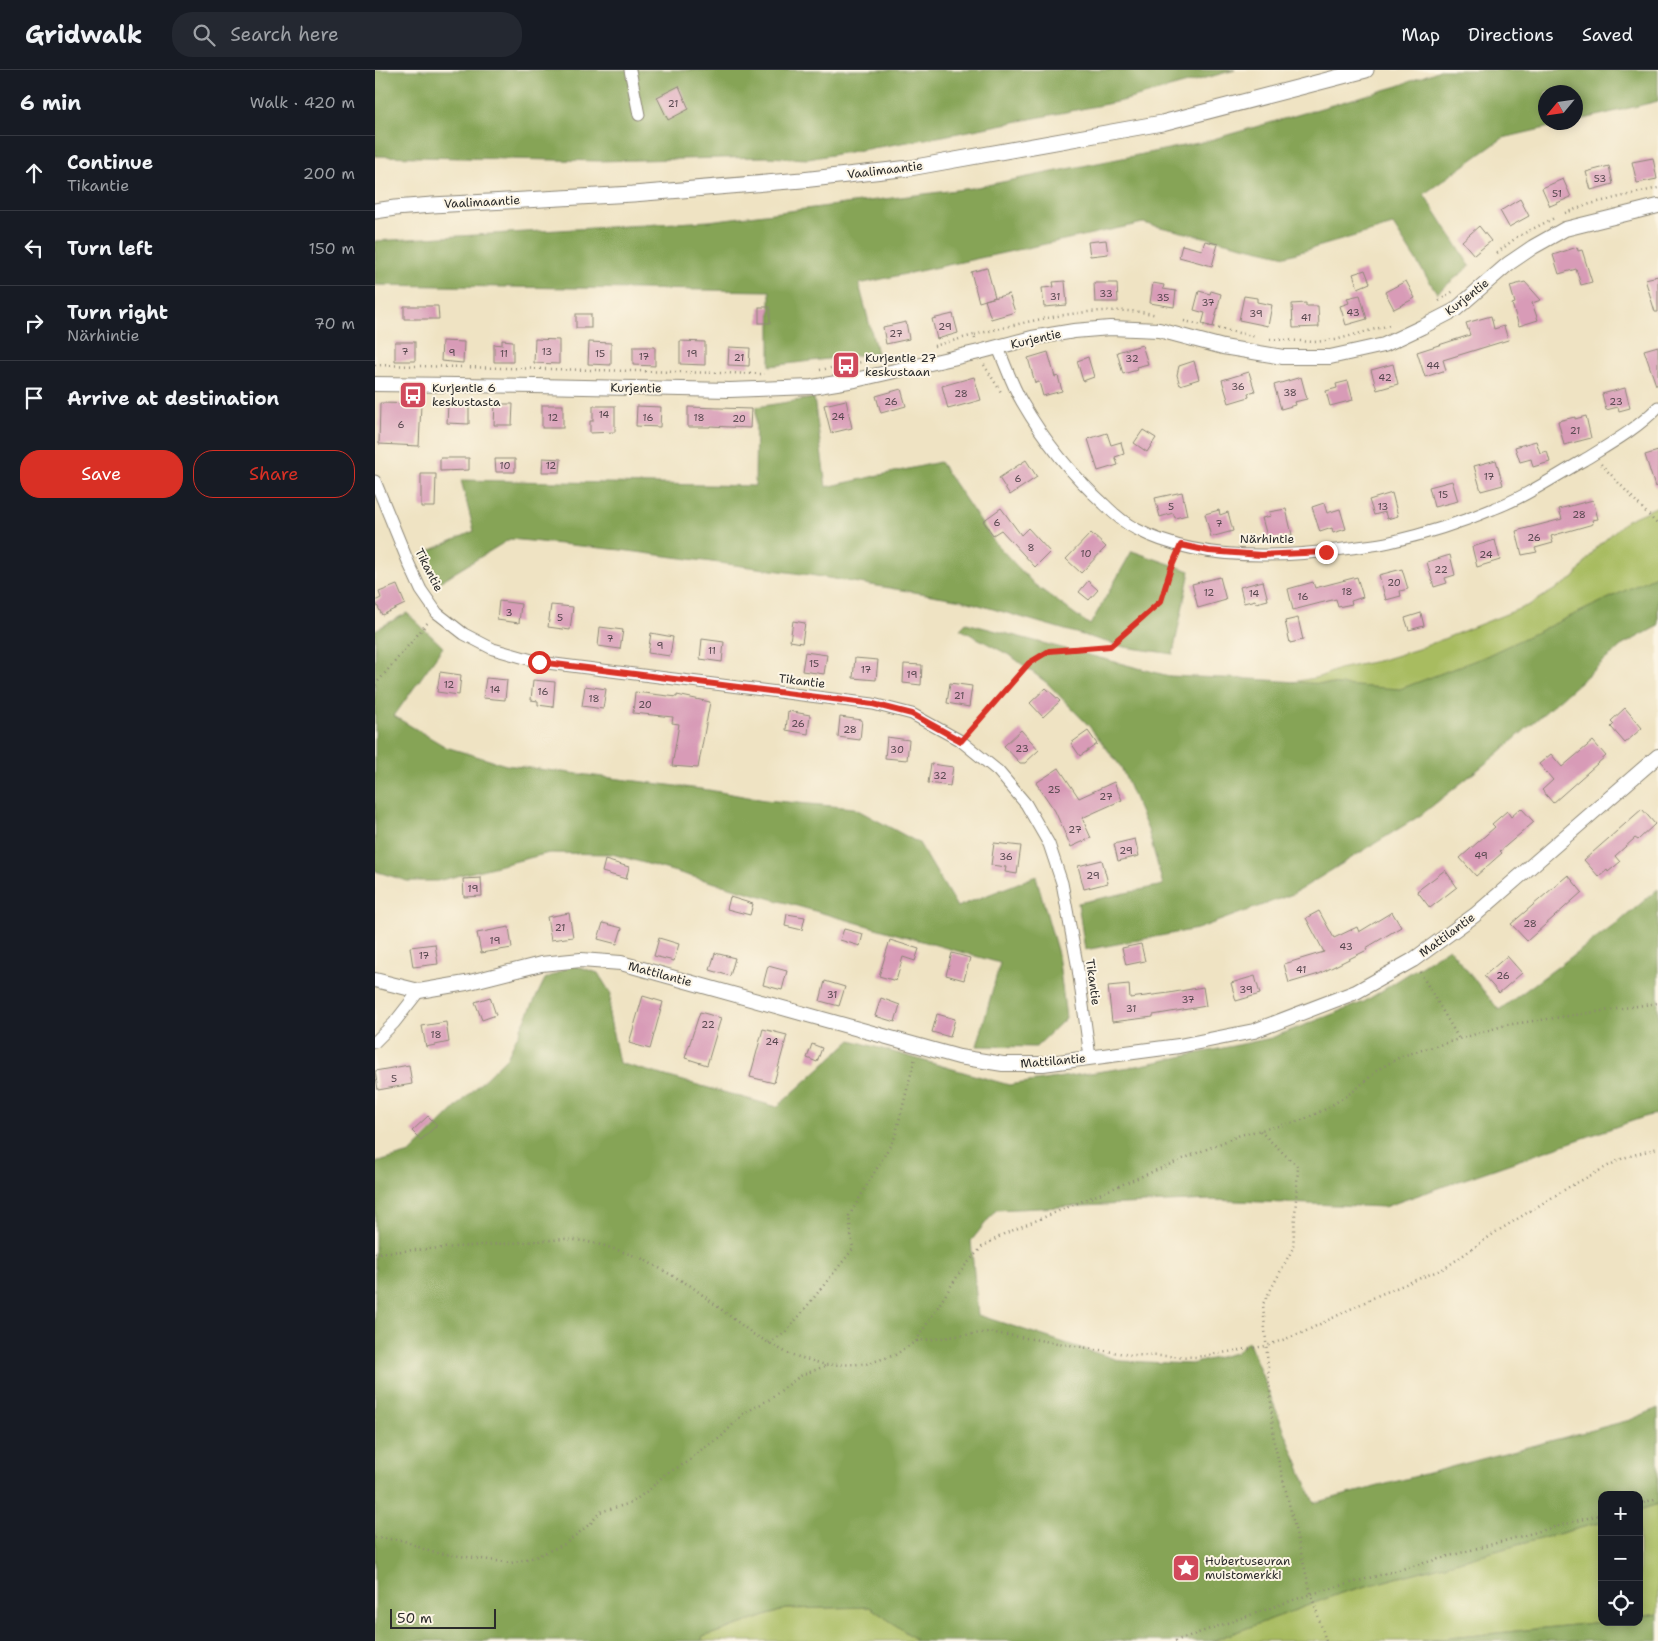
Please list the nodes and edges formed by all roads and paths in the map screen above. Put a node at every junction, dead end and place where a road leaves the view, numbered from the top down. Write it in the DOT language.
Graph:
graph roads {
  1 [pos="630,70"];
  2 [pos="1366,70"];
  3 [pos="639,115"];
  4 [pos="1658,188"];
  5 [pos="375,206"];
  6 [pos="1658,206"];
  7 [pos="395,208"];
  8 [pos="375,211"];
  9 [pos="1495,255"];
  10 [pos="1461,286"];
  11 [pos="1437,303"];
  12 [pos="1159,315"];
  13 [pos="1178,320"];
  14 [pos="1392,325"];
  15 [pos="974,335"];
  16 [pos="997,348"];
  17 [pos="926,349"];
  18 [pos="979,352"];
  19 [pos="881,359"];
  20 [pos="375,365"];
  21 [pos="816,371"];
  22 [pos="772,374"];
  23 [pos="375,384"];
  24 [pos="1658,406"];
  25 [pos="1592,454"];
  26 [pos="375,481"];
  27 [pos="1658,525"];
  28 [pos="1181,545"];
  29 [pos="437,613"];
  30 [pos="375,685"];
  31 [pos="961,741"];
  32 [pos="1658,756"];
  33 [pos="1413,960"];
  34 [pos="375,980"];
  35 [pos="419,991"];
  36 [pos="1658,1003"];
  37 [pos="1459,1039"];
  38 [pos="375,1042"];
  39 [pos="918,1046"];
  40 [pos="1090,1058"];
  41 [pos="1260,1131"];
  42 [pos="1658,1148"];
  43 [pos="375,1253"];
  44 [pos="916,1341"];
  45 [pos="769,1343"];
  46 [pos="1266,1346"];
  47 [pos="826,1366"];
  48 [pos="1658,1498"];
  49 [pos="1643,1503"];
  50 [pos="1598,1515"];
  51 [pos="375,1538"];
  52 [pos="1311,1594"];
  53 [pos="1175,1641"];
  54 [pos="1326,1641"];
  1 -- 3 [label="street"];
  2 -- 7 [label="main road, Vaalimaantie"];
  4 -- 9 [label="path"];
  5 -- 7 [label="main road, Vaalimaantie"];
  6 -- 16 [label="street, Kurjentie"];
  7 -- 8 [label="main road, Vaalimaantie"];
  10 -- 11 [label="path"];
  12 -- 15 [label="path"];
  13 -- 14 [label="path"];
  15 -- 17 [label="path"];
  15 -- 18 [label="path"];
  16 -- 18 [label="street, Kurjentie"];
  16 -- 28 [label="street, Närhintie"];
  18 -- 23 [label="street, Kurjentie"];
  19 -- 21 [label="path"];
  20 -- 22 [label="path"];
  24 -- 25 [label="street, Närhintie"];
  25 -- 27 [label="path"];
  25 -- 28 [label="street, Närhintie"];
  26 -- 29 [label="street, Tikantie"];
  28 -- 31 [label="path"];
  29 -- 30 [label="path"];
  29 -- 31 [label="street, Tikantie"];
  31 -- 40 [label="street, Tikantie"];
  32 -- 33 [label="street, Mattilantie"];
  33 -- 37 [label="path"];
  33 -- 40 [label="street, Mattilantie"];
  34 -- 35 [label="street, Mattilantie"];
  35 -- 38 [label="street"];
  35 -- 39 [label="street, Mattilantie"];
  36 -- 37 [label="path"];
  37 -- 41 [label="path"];
  39 -- 40 [label="street, Mattilantie"];
  39 -- 45 [label="path"];
  41 -- 44 [label="path"];
  41 -- 46 [label="path"];
  42 -- 46 [label="path"];
  43 -- 45 [label="path"];
  44 -- 46 [label="path"];
  44 -- 47 [label="path"];
  45 -- 47 [label="path"];
  46 -- 52 [label="path"];
  47 -- 51 [label="path"];
  48 -- 49 [label="path"];
  50 -- 52 [label="path"];
  52 -- 53 [label="path"];
  52 -- 54 [label="path"];
}
